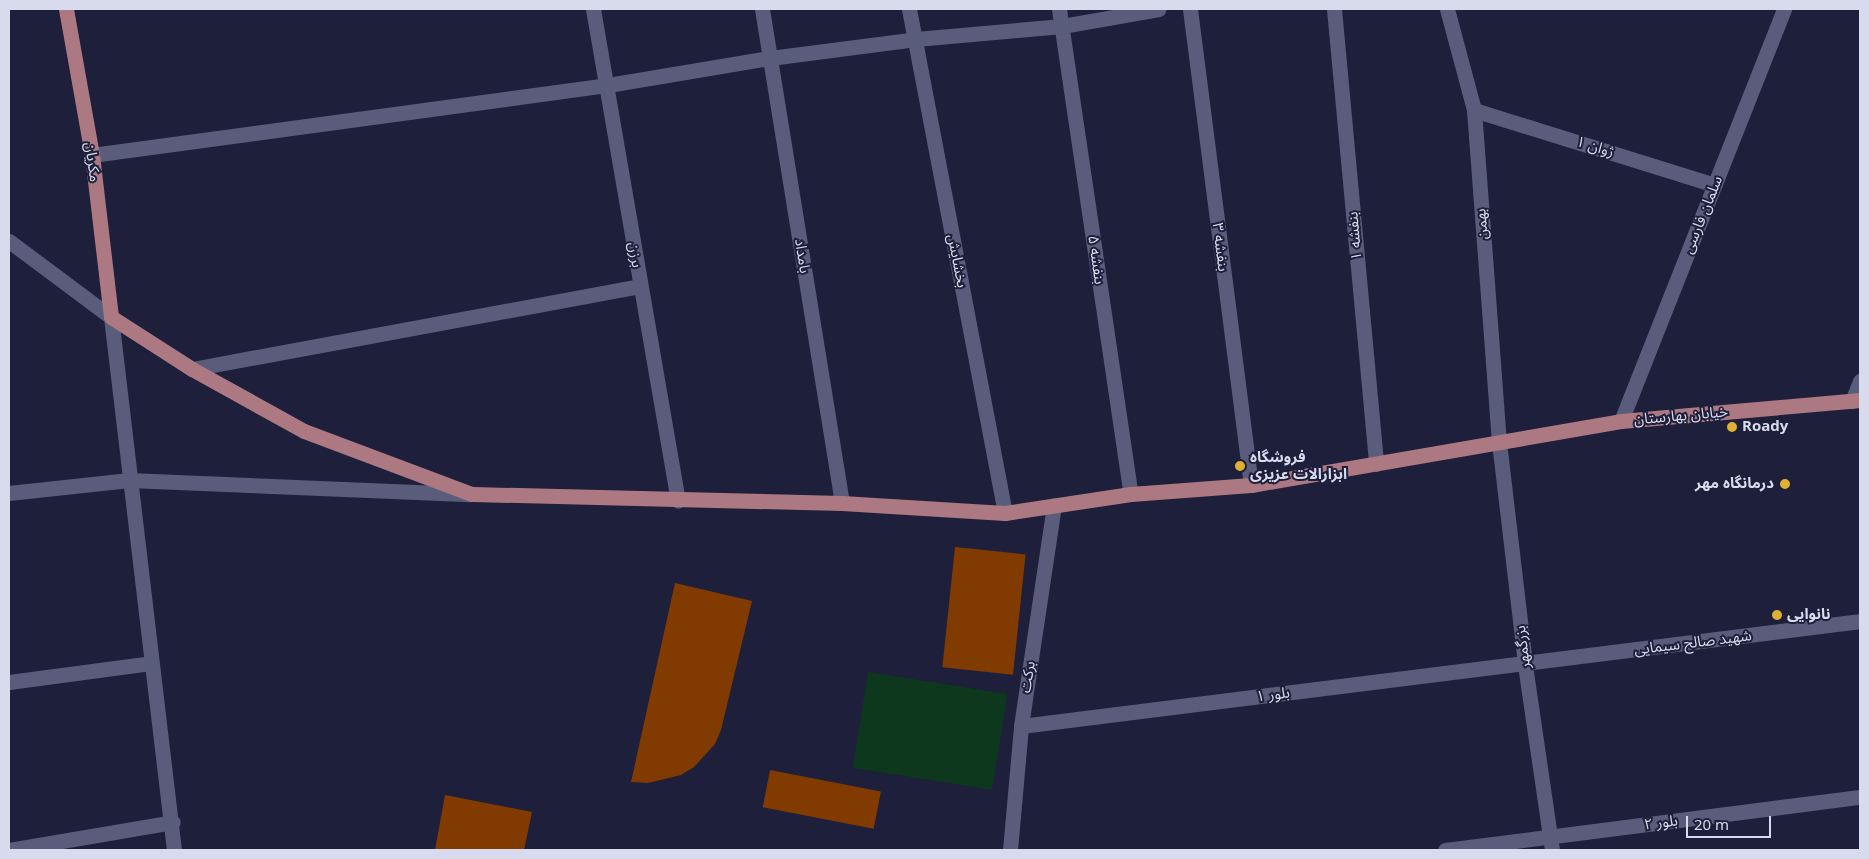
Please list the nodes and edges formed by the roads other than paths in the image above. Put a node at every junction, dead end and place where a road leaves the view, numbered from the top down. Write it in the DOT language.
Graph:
graph roads {
  1 [pos="66,9"];
  2 [pos="593,9"];
  3 [pos="762,9"];
  4 [pos="910,9"];
  5 [pos="1059,9"];
  6 [pos="1159,9"];
  7 [pos="1190,9"];
  8 [pos="1334,9"];
  9 [pos="1447,9"];
  10 [pos="1784,9"];
  11 [pos="1062,26"];
  12 [pos="916,39"];
  13 [pos="770,58"];
  14 [pos="608,85"];
  15 [pos="1474,110"];
  16 [pos="92,155"];
  17 [pos="1715,185"];
  18 [pos="9,241"];
  19 [pos="639,286"];
  20 [pos="111,317"];
  21 [pos="192,369"];
  22 [pos="1860,381"];
  23 [pos="1856,400"];
  24 [pos="1621,421"];
  25 [pos="1499,442"];
  26 [pos="1376,464"];
  27 [pos="129,480"];
  28 [pos="1251,485"];
  29 [pos="9,493"];
  30 [pos="472,494"];
  31 [pos="1131,494"];
  32 [pos="678,501"];
  33 [pos="842,503"];
  34 [pos="1054,505"];
  35 [pos="1005,513"];
  36 [pos="1860,621"];
  37 [pos="151,663"];
  38 [pos="1525,665"];
  39 [pos="9,682"];
  40 [pos="1021,726"];
  41 [pos="1860,797"];
  42 [pos="173,822"];
  43 [pos="1551,844"];
  44 [pos="9,850"];
  45 [pos="174,850"];
  46 [pos="1010,850"];
  47 [pos="1445,850"];
  1 -- 16 [label="main road, مکریان"];
  2 -- 14 [label="street, برزن"];
  3 -- 13 [label="street, بامداد"];
  4 -- 12 [label="street, بخشایش"];
  5 -- 11 [label="street, بنفشه ۵"];
  6 -- 11 [label="street"];
  7 -- 28 [label="street, بنفشه ۳"];
  8 -- 26 [label="street, بنفشه ۱"];
  9 -- 15 [label="street, بهمن"];
  10 -- 17 [label="street, سلمان فارسی"];
  11 -- 12 [label="street"];
  11 -- 31 [label="street, بنفشه ۵"];
  12 -- 13 [label="street"];
  12 -- 35 [label="street, بخشایش"];
  13 -- 14 [label="street"];
  13 -- 33 [label="street, بامداد"];
  14 -- 16 [label="street"];
  14 -- 19 [label="street, برزن"];
  15 -- 17 [label="street, ژوان ۱"];
  15 -- 25 [label="street, بهمن"];
  16 -- 20 [label="main road, مکریان"];
  17 -- 24 [label="street, سلمان فارسی"];
  18 -- 20 [label="street"];
  19 -- 21 [label="street"];
  19 -- 32 [label="street, برزن"];
  20 -- 21 [label="main road, خیابان بهارستان"];
  20 -- 27 [label="street"];
  21 -- 30 [label="main road, خیابان بهارستان"];
  22 -- 23 [label="street"];
  23 -- 24 [label="main road, خیابان بهارستان"];
  24 -- 25 [label="main road, خیابان بهارستان"];
  25 -- 26 [label="main road, خیابان بهارستان"];
  25 -- 38 [label="street, بزرگمهر"];
  26 -- 28 [label="main road, خیابان بهارستان"];
  27 -- 29 [label="street"];
  27 -- 30 [label="street"];
  27 -- 37 [label="street"];
  28 -- 31 [label="main road, خیابان بهارستان"];
  30 -- 32 [label="main road, خیابان بهارستان"];
  31 -- 34 [label="main road, خیابان بهارستان"];
  32 -- 33 [label="main road, خیابان بهارستان"];
  33 -- 35 [label="main road, خیابان بهارستان"];
  34 -- 35 [label="main road, خیابان بهارستان"];
  34 -- 40 [label="street, برکت"];
  36 -- 38 [label="street, شهید صالح سیمایی"];
  37 -- 39 [label="street"];
  37 -- 42 [label="street"];
  38 -- 40 [label="street, بلور ۱"];
  38 -- 43 [label="street, بزرگمهر"];
  40 -- 46 [label="street, برکت"];
  41 -- 43 [label="street, بلور ۲"];
  42 -- 44 [label="street"];
  42 -- 45 [label="street"];
  43 -- 47 [label="street, بلور ۲"];
}
